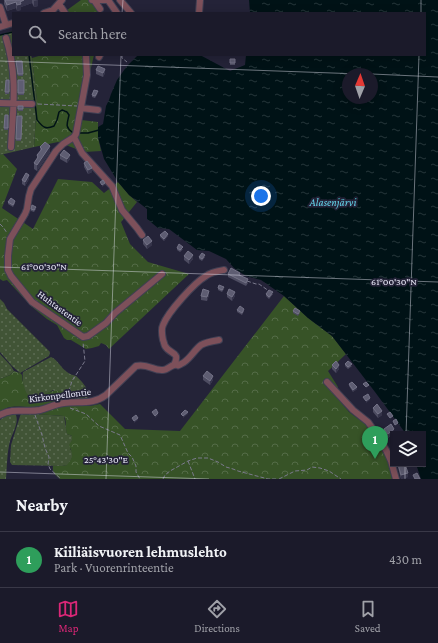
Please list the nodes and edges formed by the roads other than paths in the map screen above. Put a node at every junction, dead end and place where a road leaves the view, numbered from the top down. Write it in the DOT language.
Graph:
graph roads {
  1 [pos="93,0"];
  2 [pos="108,0"];
  3 [pos="120,0"];
  4 [pos="200,0"];
  5 [pos="60,2"];
  6 [pos="0,7"];
  7 [pos="100,9"];
  8 [pos="47,12"];
  9 [pos="65,12"];
  10 [pos="116,12"];
  11 [pos="130,12"];
  12 [pos="199,12"];
  13 [pos="3,26"];
  14 [pos="6,38"];
  15 [pos="86,56"];
  16 [pos="0,103"];
  17 [pos="14,104"];
  18 [pos="32,104"];
  19 [pos="81,108"];
  20 [pos="98,110"];
  21 [pos="74,137"];
  22 [pos="11,146"];
  23 [pos="142,235"];
  24 [pos="224,270"];
  25 [pos="162,274"];
  26 [pos="219,340"];
  27 [pos="174,365"];
  28 [pos="327,382"];
  29 [pos="0,415"];
  30 [pos="396,479"];
  1 -- 2 [label="street"];
  1 -- 7 [label="street"];
  2 -- 10 [label="street"];
  3 -- 11 [label="street"];
  4 -- 12 [label="street"];
  5 -- 8 [label="street"];
  5 -- 9 [label="street"];
  6 -- 13 [label="street"];
  14 -- 17 [label="street"];
  15 -- 19 [label="street"];
  16 -- 17 [label="street"];
  17 -- 18 [label="street"];
  17 -- 22 [label="street"];
  19 -- 20 [label="street"];
  19 -- 21 [label="street"];
  21 -- 23 [label="street"];
  21 -- 25 [label="street, Huhtastentie"];
  24 -- 27 [label="street"];
  26 -- 27 [label="street, Kirkonpellontie"];
  27 -- 29 [label="street, Kirkonpellontie"];
  28 -- 30 [label="street"];
}
